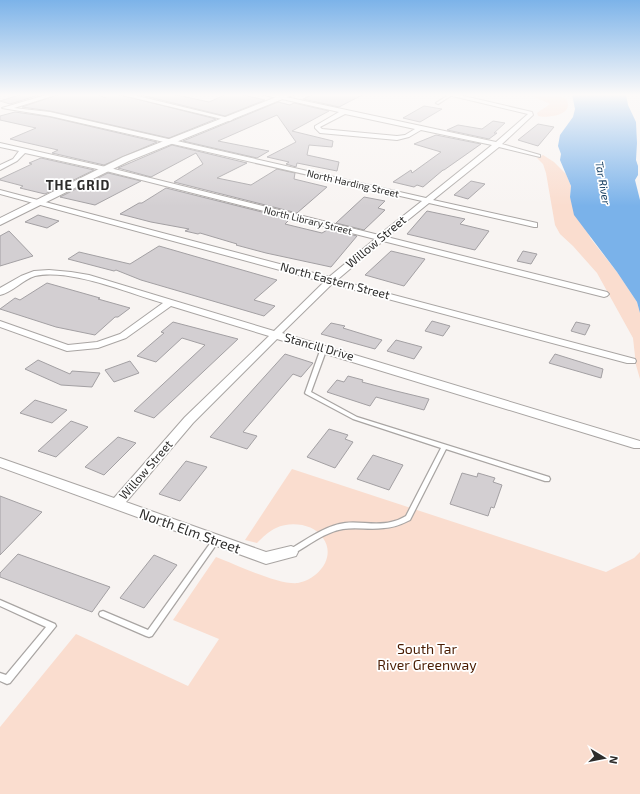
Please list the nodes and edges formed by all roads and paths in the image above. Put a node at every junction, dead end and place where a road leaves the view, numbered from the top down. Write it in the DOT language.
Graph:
graph roads {
  1 [pos="127,131"];
  2 [pos="198,131"];
  3 [pos="321,131"];
  4 [pos="415,131"];
  5 [pos="435,131"];
  6 [pos="512,131"];
  7 [pos="172,141"];
  8 [pos="0,144"];
  9 [pos="498,144"];
  10 [pos="24,150"];
  11 [pos="538,156"];
  12 [pos="0,168"];
  13 [pos="106,169"];
  14 [pos="0,192"];
  15 [pos="428,200"];
  16 [pos="38,202"];
  17 [pos="0,222"];
  18 [pos="534,225"];
  19 [pos="380,238"];
  20 [pos="331,280"];
  21 [pos="0,292"];
  22 [pos="604,294"];
  23 [pos="169,303"];
  24 [pos="0,324"];
  25 [pos="276,335"];
  26 [pos="324,348"];
  27 [pos="632,361"];
  28 [pos="638,445"];
  29 [pos="445,446"];
  30 [pos="0,462"];
  31 [pos="547,479"];
  32 [pos="117,504"];
  33 [pos="216,540"];
  34 [pos="291,552"];
  35 [pos="0,603"];
  36 [pos="104,614"];
  37 [pos="0,677"];
  1 -- 7 [label="street, North Harding Street"];
  2 -- 7 [label="street"];
  3 -- 4 [label="street"];
  5 -- 9 [label="street"];
  6 -- 9 [label="street, Willow Street"];
  7 -- 13 [label="street"];
  7 -- 15 [label="street, North Harding Street"];
  8 -- 10 [label="street, North Library Street"];
  9 -- 11 [label="street"];
  9 -- 15 [label="street, Willow Street"];
  10 -- 12 [label="street"];
  10 -- 13 [label="street, North Library Street"];
  13 -- 16 [label="street"];
  13 -- 19 [label="street, North Library Street"];
  14 -- 16 [label="street, North Eastern Street"];
  15 -- 18 [label="street, North Harding Street"];
  15 -- 19 [label="street, Willow Street"];
  16 -- 17 [label="street"];
  16 -- 20 [label="street, North Eastern Street"];
  19 -- 20 [label="street, Willow Street"];
  19 -- 22 [label="street, North Library Street"];
  20 -- 25 [label="street, Willow Street"];
  20 -- 27 [label="street, North Eastern Street"];
  21 -- 23 [label="street, Stancill Drive"];
  23 -- 24 [label="street"];
  23 -- 25 [label="street, Stancill Drive"];
  25 -- 26 [label="street, Stancill Drive"];
  25 -- 32 [label="street, Willow Street"];
  26 -- 28 [label="street, Stancill Drive"];
  26 -- 29 [label="lane"];
  29 -- 31 [label="lane"];
  29 -- 34 [label="lane"];
  30 -- 32 [label="street, North Elm Street"];
  32 -- 33 [label="street, North Elm Street"];
  33 -- 34 [label="street, North Elm Street"];
  33 -- 36 [label="lane"];
  35 -- 37 [label="lane"];
}
